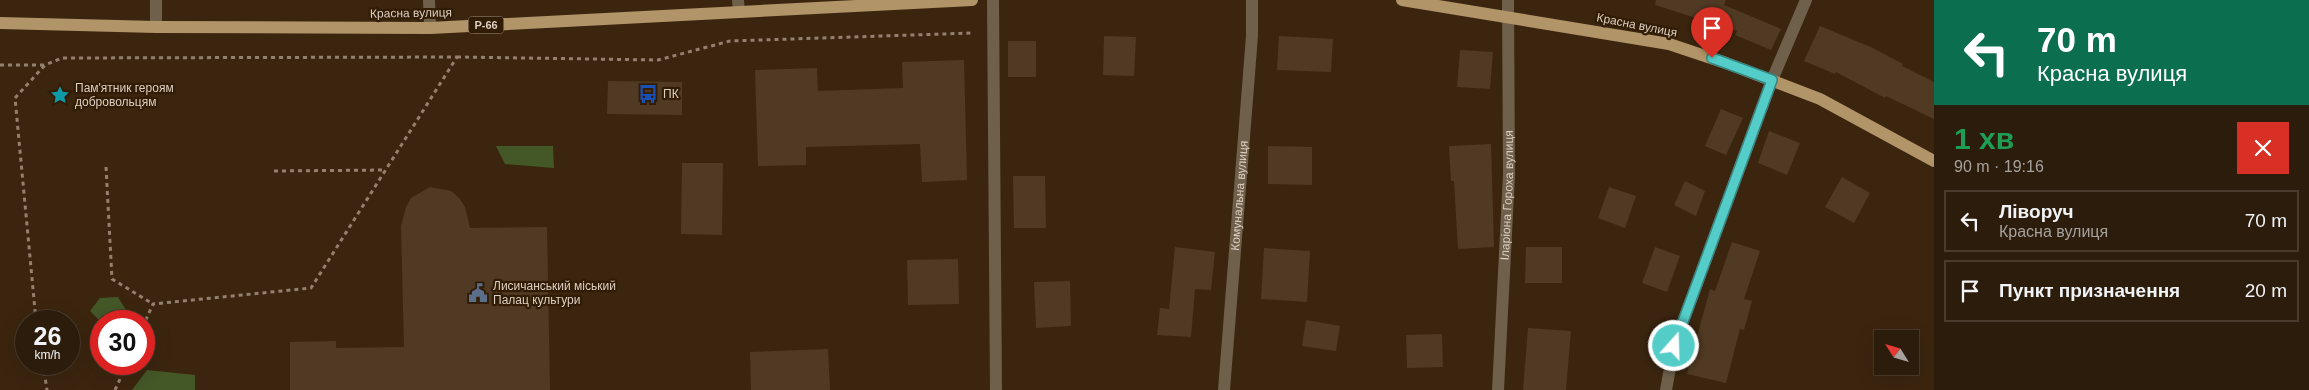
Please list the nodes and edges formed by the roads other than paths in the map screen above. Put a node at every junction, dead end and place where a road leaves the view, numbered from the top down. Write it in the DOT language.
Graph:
graph roads {
  1 [pos="156,0"];
  2 [pos="429,0"];
  3 [pos="972,0"];
  4 [pos="993,0"];
  5 [pos="1252,0"];
  6 [pos="1402,0"];
  7 [pos="1508,0"];
  8 [pos="1806,0"];
  9 [pos="738,6"];
  10 [pos="1508,16"];
  11 [pos="0,23"];
  12 [pos="156,27"];
  13 [pos="430,28"];
  14 [pos="1772,80"];
  15 [pos="1934,160"];
  16 [pos="996,390"];
  17 [pos="1224,390"];
  18 [pos="1498,390"];
  19 [pos="1666,390"];
  1 -- 12 [label="street"];
  2 -- 13 [label="street"];
  3 -- 9 [label="main road, Красна вулиця / Р-66"];
  4 -- 16 [label="street"];
  5 -- 17 [label="street, Комунальна вулиця"];
  6 -- 10 [label="main road, Красна вулиця"];
  7 -- 10 [label="street, Іларіона Гороха вулиця"];
  8 -- 14 [label="street"];
  9 -- 13 [label="main road, Красна вулиця / Р-66"];
  10 -- 14 [label="main road, Красна вулиця"];
  10 -- 18 [label="street, Іларіона Гороха вулиця"];
  11 -- 12 [label="main road, Красна вулиця / Р-66"];
  12 -- 13 [label="main road, Красна вулиця / Р-66"];
  14 -- 15 [label="main road, Красна вулиця"];
  14 -- 19 [label="street"];
}
